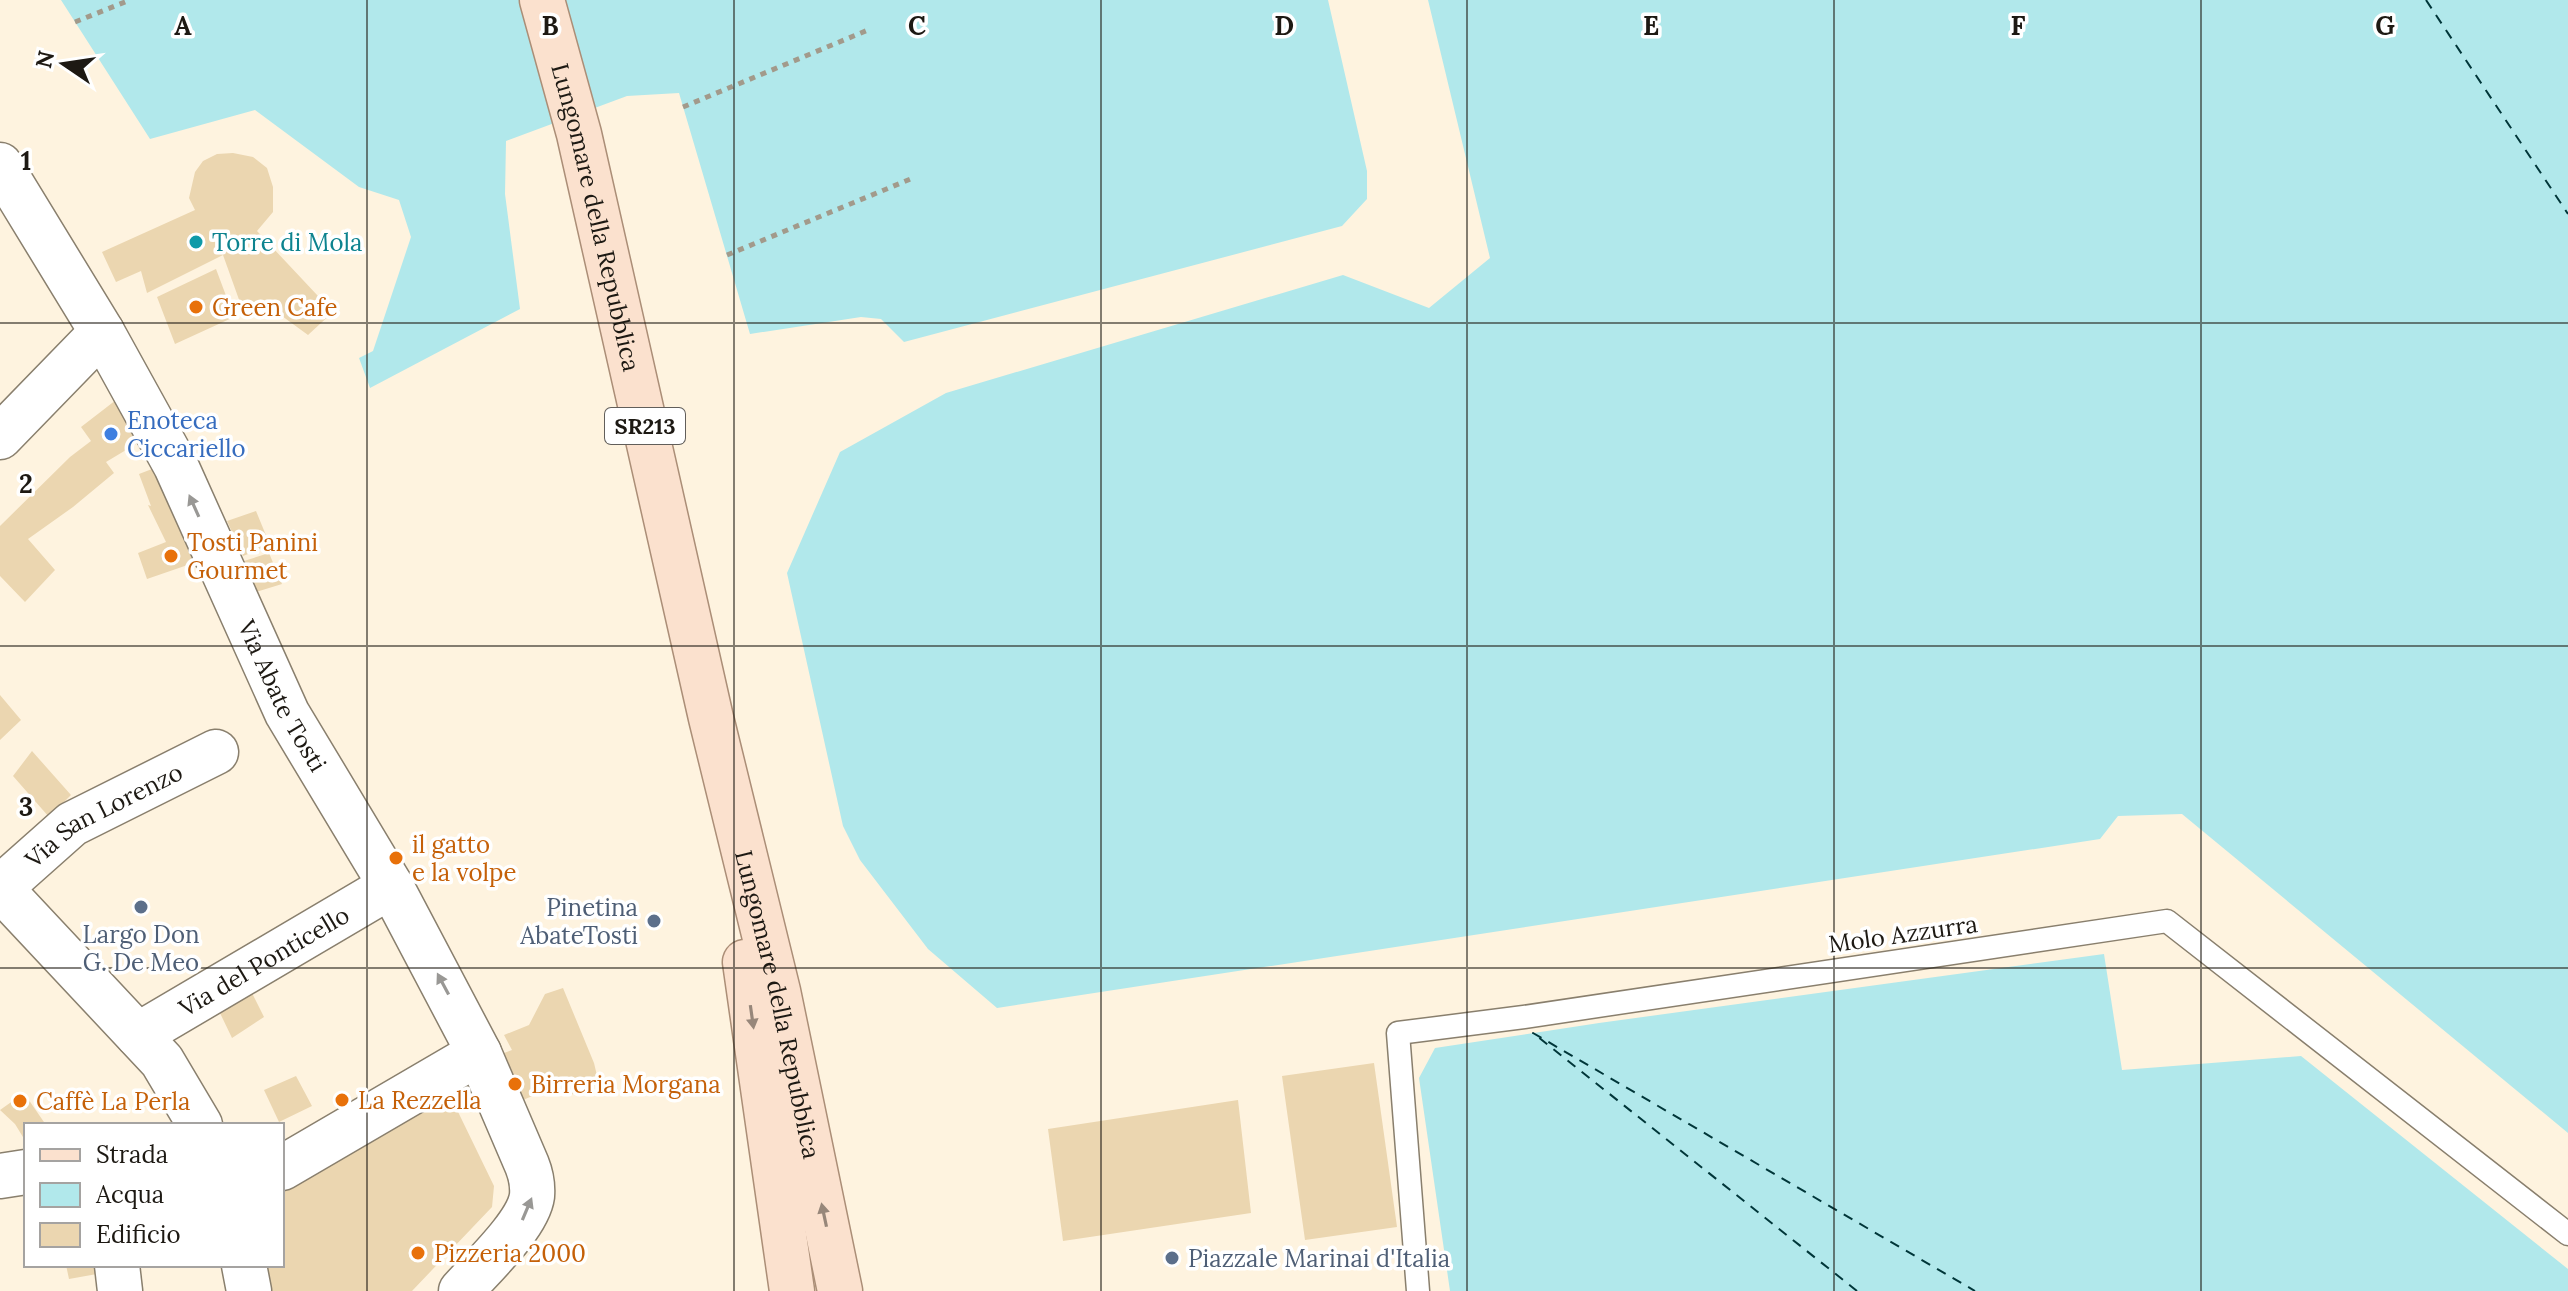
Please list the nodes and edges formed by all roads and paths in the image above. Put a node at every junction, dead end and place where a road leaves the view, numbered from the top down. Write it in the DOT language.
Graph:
graph roads {
  1 [pos="130,0"];
  2 [pos="542,0"];
  3 [pos="75,22"];
  4 [pos="868,30"];
  5 [pos="683,107"];
  6 [pos="0,165"];
  7 [pos="913,178"];
  8 [pos="727,255"];
  9 [pos="102,332"];
  10 [pos="0,437"];
  11 [pos="711,718"];
  12 [pos="216,752"];
  13 [pos="391,886"];
  14 [pos="0,888"];
  15 [pos="138,1035"];
  16 [pos="479,1053"];
  17 [pos="199,1123"];
  18 [pos="284,1167"];
  19 [pos="24,1172"];
  20 [pos="0,1176"];
  21 [pos="783,1233"];
  22 [pos="2568,1234"];
  23 [pos="117,1267"];
  24 [pos="244,1267"];
  25 [pos="120,1291"];
  26 [pos="249,1291"];
  27 [pos="461,1291"];
  28 [pos="756,1291"];
  29 [pos="792,1291"];
  30 [pos="840,1291"];
  31 [pos="1418,1291"];
  1 -- 3 [label="path"];
  2 -- 11 [label="main road, Lungomare della Repubblica / SR213"];
  4 -- 5 [label="path"];
  6 -- 9 [label="street, Via Abate Tosti"];
  7 -- 8 [label="path"];
  9 -- 10 [label="street"];
  13 -- 9 [label="street, Via Abate Tosti, one-way"];
  11 -- 21 [label="main road, Lungomare della Repubblica / SR213, one-way"];
  30 -- 11 [label="main road, Lungomare della Repubblica / SR213, one-way"];
  12 -- 14 [label="street, Via San Lorenzo"];
  13 -- 15 [label="street, Via del Ponticello"];
  16 -- 13 [label="street, Via Abate Tosti, one-way"];
  14 -- 15 [label="street"];
  15 -- 17 [label="street"];
  16 -- 18 [label="street"];
  27 -- 16 [label="street, Via Abate Tosti, one-way"];
  19 -- 20 [label="street"];
  21 -- 28 [label="main road"];
  21 -- 29 [label="main road, Lungomare della Repubblica / SR213"];
  22 -- 31 [label="lane, Molo Azzurra"];
  23 -- 25 [label="street"];
  24 -- 26 [label="street"];
}
